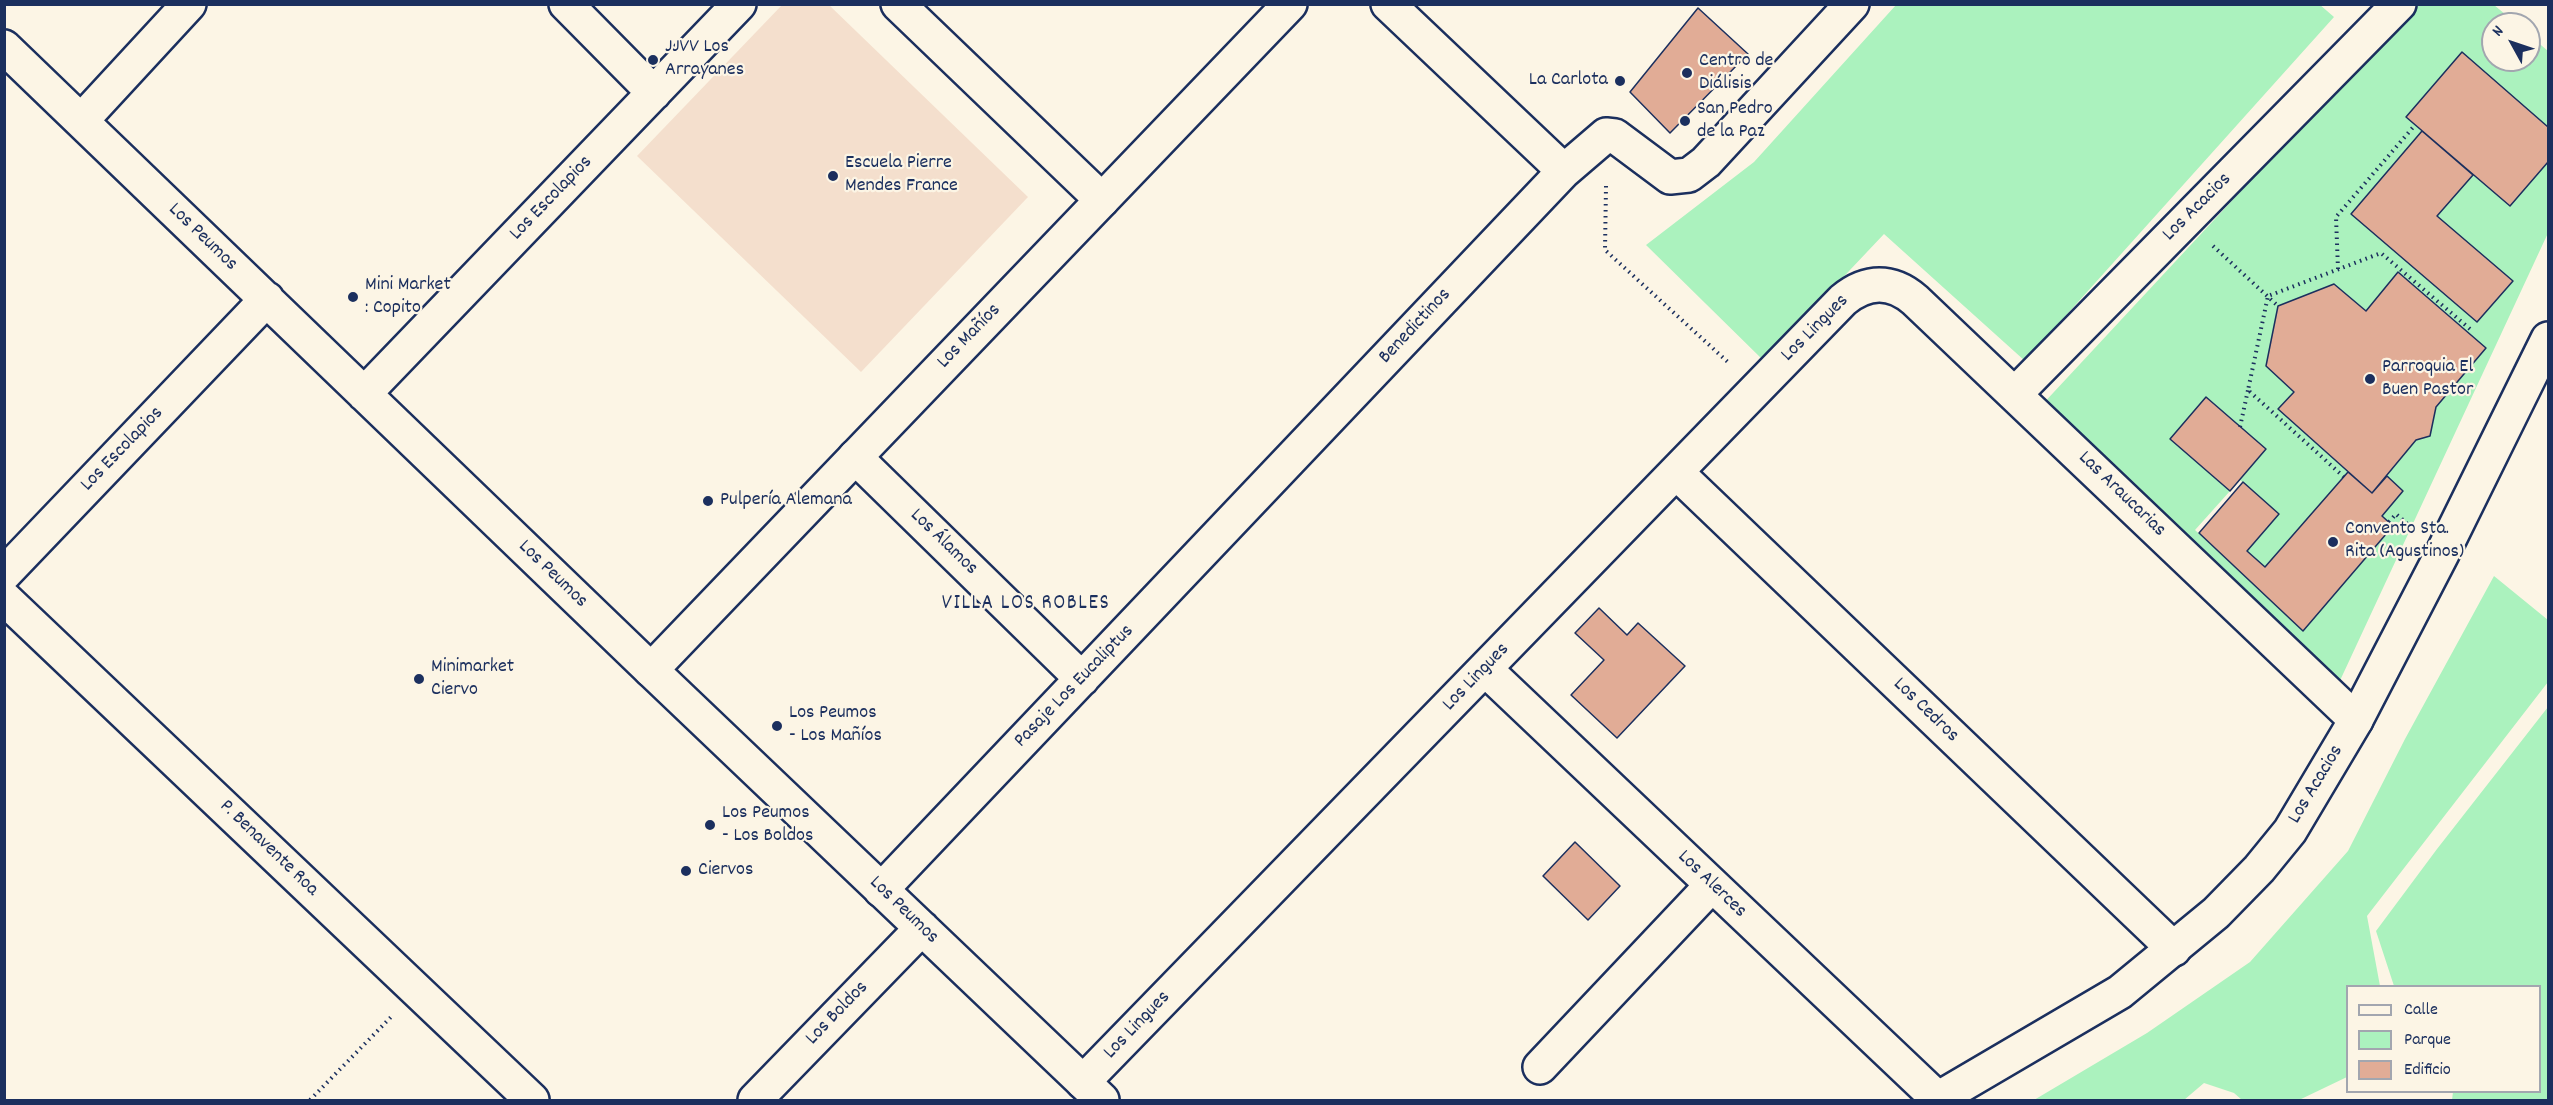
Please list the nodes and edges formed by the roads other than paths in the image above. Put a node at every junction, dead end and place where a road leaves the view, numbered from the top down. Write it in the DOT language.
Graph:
graph roads {
  1 [pos="189,4"];
  2 [pos="566,4"];
  3 [pos="739,4"];
  4 [pos="898,4"];
  5 [pos="1290,4"];
  6 [pos="1388,4"];
  7 [pos="1852,4"];
  8 [pos="2381,10"];
  9 [pos="4,47"];
  10 [pos="654,93"];
  11 [pos="81,121"];
  12 [pos="1564,171"];
  13 [pos="1102,200"];
  14 [pos="1877,284"];
  15 [pos="267,300"];
  16 [pos="2548,339"];
  17 [pos="364,394"];
  18 [pos="2015,394"];
  19 [pos="855,458"];
  20 [pos="1676,472"];
  21 [pos="1268,483"];
  22 [pos="4,574"];
  23 [pos="4,598"];
  24 [pos="1485,669"];
  25 [pos="651,670"];
  26 [pos="1082,679"];
  27 [pos="2356,720"];
  28 [pos="1712,885"];
  29 [pos="881,890"];
  30 [pos="922,928"];
  31 [pos="2174,949"];
  32 [pos="1540,1067"];
  33 [pos="1092,1091"];
  34 [pos="1937,1100"];
  35 [pos="532,1101"];
  36 [pos="755,1101"];
  1 -- 11 [label="street"];
  2 -- 10 [label="street"];
  3 -- 10 [label="street, Los Escolapios"];
  4 -- 13 [label="street"];
  5 -- 13 [label="street, Los Mañíos"];
  6 -- 12 [label="street"];
  7 -- 12 [label="street, Benedictinos"];
  8 -- 18 [label="street, Los Acacios"];
  9 -- 11 [label="street, Los Peumos"];
  10 -- 17 [label="street, Los Escolapios"];
  11 -- 15 [label="street, Los Peumos"];
  12 -- 21 [label="street, Benedictinos"];
  13 -- 19 [label="street, Los Mañíos"];
  14 -- 18 [label="street, Las Araucarias"];
  14 -- 20 [label="street, Los Lingues"];
  15 -- 17 [label="street, Los Peumos"];
  15 -- 22 [label="street, Los Escolapios"];
  16 -- 27 [label="street, Los Acacios"];
  17 -- 25 [label="street, Los Peumos"];
  18 -- 27 [label="street, Las Araucarias"];
  19 -- 25 [label="street, Los Mañíos"];
  19 -- 26 [label="street, Los Álamos"];
  20 -- 24 [label="street, Los Lingues"];
  20 -- 31 [label="street, Los Cedros"];
  21 -- 26 [label="street, Pasaje Los Eucaliptus"];
  23 -- 35 [label="street, P. Benavente Roa"];
  24 -- 28 [label="street, Los Alerces"];
  24 -- 33 [label="street, Los Lingues"];
  25 -- 29 [label="street, Los Peumos"];
  26 -- 29 [label="street, Pasaje Los Eucaliptus"];
  27 -- 31 [label="street, Los Acacios"];
  28 -- 32 [label="street"];
  28 -- 34 [label="street, Los Alerces"];
  29 -- 30 [label="street, Los Peumos"];
  30 -- 33 [label="street, Los Peumos"];
  30 -- 36 [label="street, Los Boldos"];
  31 -- 34 [label="street, Los Acacios"];
}
